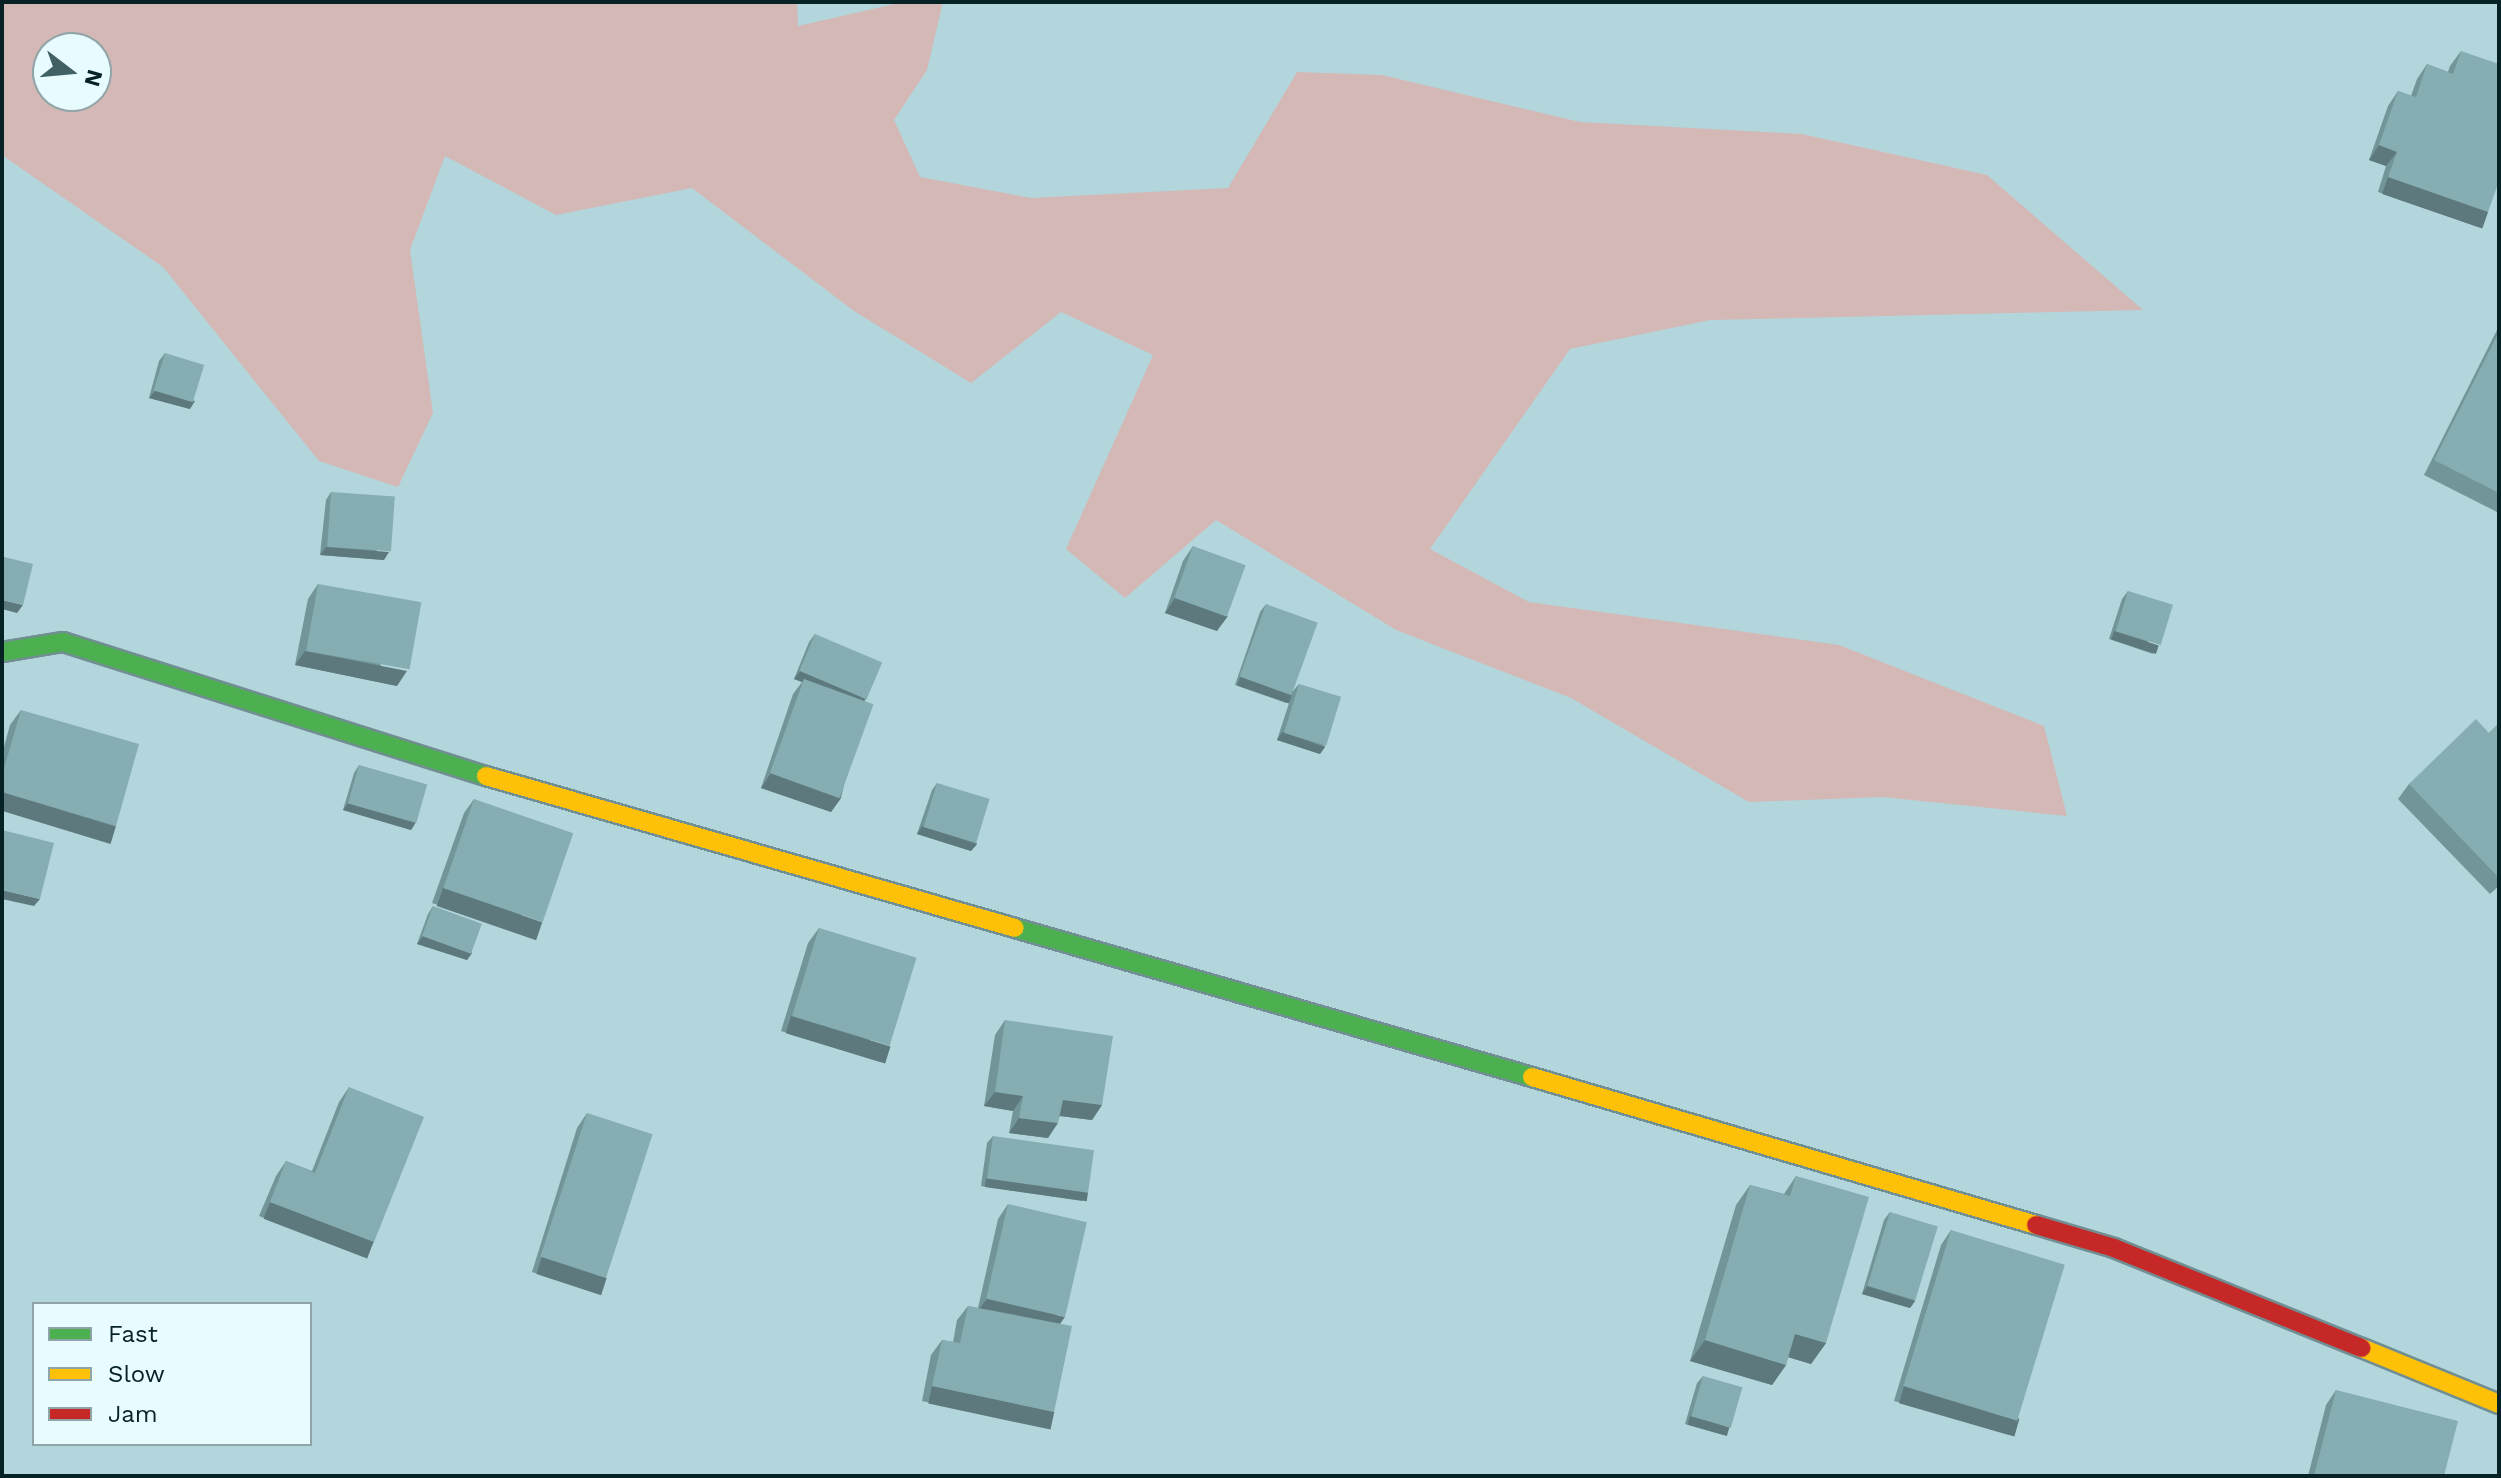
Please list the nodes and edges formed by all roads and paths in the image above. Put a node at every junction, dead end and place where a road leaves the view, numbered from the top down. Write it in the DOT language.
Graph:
graph roads {
  1 [pos="2,652"];
  2 [pos="2499,1404"];
  1 -- 2 [label="street"];
}
